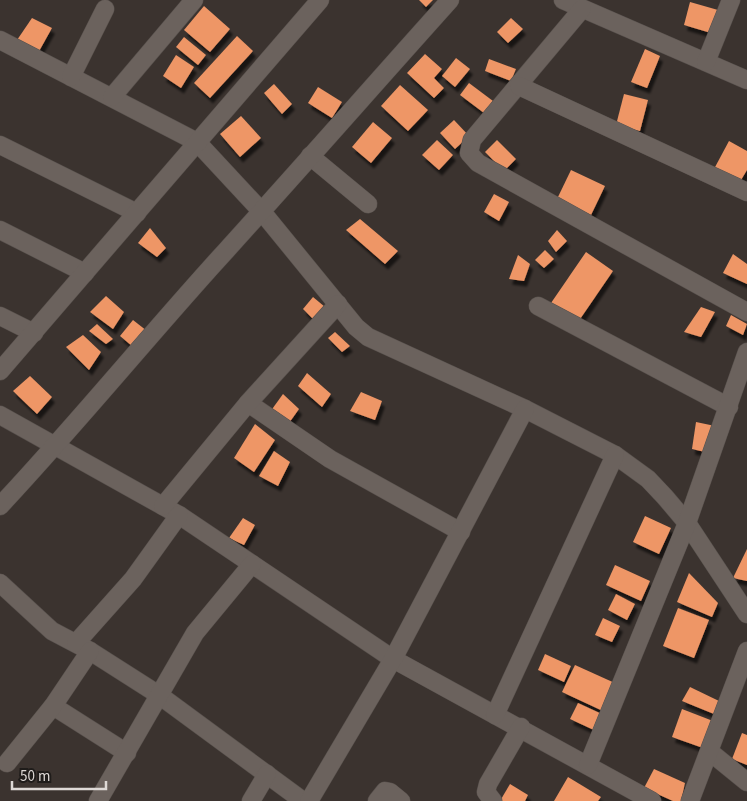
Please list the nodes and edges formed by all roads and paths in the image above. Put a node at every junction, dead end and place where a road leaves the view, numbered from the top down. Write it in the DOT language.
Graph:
graph roads {
  1 [pos="194,0"];
  2 [pos="320,0"];
  3 [pos="450,0"];
  4 [pos="562,0"];
  5 [pos="731,0"];
  6 [pos="105,9"];
  7 [pos="582,9"];
  8 [pos="0,40"];
  9 [pos="706,62"];
  10 [pos="71,77"];
  11 [pos="747,80"];
  12 [pos="519,86"];
  13 [pos="112,97"];
  14 [pos="197,142"];
  15 [pos="0,145"];
  16 [pos="310,156"];
  17 [pos="747,192"];
  18 [pos="368,204"];
  19 [pos="263,212"];
  20 [pos="137,213"];
  21 [pos="0,230"];
  22 [pos="86,273"];
  23 [pos="338,304"];
  24 [pos="538,306"];
  25 [pos="747,312"];
  26 [pos="0,316"];
  27 [pos="34,333"];
  28 [pos="747,352"];
  29 [pos="0,371"];
  30 [pos="248,403"];
  31 [pos="729,407"];
  32 [pos="525,409"];
  33 [pos="0,415"];
  34 [pos="57,446"];
  35 [pos="615,455"];
  36 [pos="0,506"];
  37 [pos="163,506"];
  38 [pos="179,515"];
  39 [pos="687,523"];
  40 [pos="461,532"];
  41 [pos="252,564"];
  42 [pos="0,583"];
  43 [pos="747,614"];
  44 [pos="83,648"];
  45 [pos="747,651"];
  46 [pos="393,659"];
  47 [pos="159,695"];
  48 [pos="53,706"];
  49 [pos="496,715"];
  50 [pos="521,727"];
  51 [pos="710,752"];
  52 [pos="127,753"];
  53 [pos="7,763"];
  54 [pos="588,765"];
  55 [pos="267,774"];
  56 [pos="747,782"];
  57 [pos="98,801"];
  58 [pos="252,801"];
  59 [pos="303,801"];
  60 [pos="309,801"];
  61 [pos="377,801"];
  62 [pos="401,801"];
  63 [pos="493,801"];
  64 [pos="652,801"];
  65 [pos="690,801"];
  1 -- 13 [label="street"];
  2 -- 14 [label="street"];
  3 -- 16 [label="street"];
  4 -- 7 [label="street"];
  5 -- 9 [label="street"];
  6 -- 10 [label="street"];
  7 -- 9 [label="street"];
  7 -- 12 [label="street"];
  8 -- 10 [label="street"];
  9 -- 11 [label="street"];
  10 -- 13 [label="street"];
  12 -- 17 [label="street"];
  12 -- 25 [label="street"];
  13 -- 14 [label="street"];
  14 -- 19 [label="street"];
  14 -- 20 [label="street"];
  15 -- 20 [label="street"];
  16 -- 18 [label="street"];
  16 -- 19 [label="street"];
  19 -- 23 [label="street"];
  19 -- 34 [label="street"];
  20 -- 22 [label="street"];
  21 -- 22 [label="street"];
  22 -- 27 [label="street"];
  23 -- 30 [label="street"];
  23 -- 32 [label="street"];
  24 -- 31 [label="street"];
  26 -- 27 [label="street"];
  27 -- 29 [label="street"];
  28 -- 31 [label="street"];
  30 -- 37 [label="street"];
  30 -- 40 [label="street"];
  31 -- 39 [label="street"];
  32 -- 35 [label="street"];
  32 -- 40 [label="street"];
  33 -- 34 [label="street"];
  34 -- 36 [label="street"];
  34 -- 37 [label="street"];
  35 -- 39 [label="street"];
  35 -- 49 [label="street"];
  37 -- 38 [label="street"];
  38 -- 41 [label="street"];
  38 -- 44 [label="street"];
  39 -- 43 [label="street"];
  39 -- 54 [label="street"];
  40 -- 46 [label="street"];
  41 -- 46 [label="street"];
  41 -- 47 [label="street"];
  42 -- 44 [label="street"];
  44 -- 47 [label="street"];
  44 -- 48 [label="street"];
  45 -- 51 [label="street"];
  46 -- 49 [label="street"];
  46 -- 60 [label="street"];
  47 -- 52 [label="street"];
  47 -- 55 [label="street"];
  48 -- 52 [label="street"];
  48 -- 53 [label="street"];
  49 -- 50 [label="street"];
  50 -- 54 [label="street"];
  50 -- 63 [label="street"];
  51 -- 56 [label="street"];
  51 -- 65 [label="street"];
  52 -- 57 [label="street"];
  54 -- 64 [label="street"];
  55 -- 58 [label="street"];
  55 -- 59 [label="street"];
  61 -- 62 [label="street"];
}
